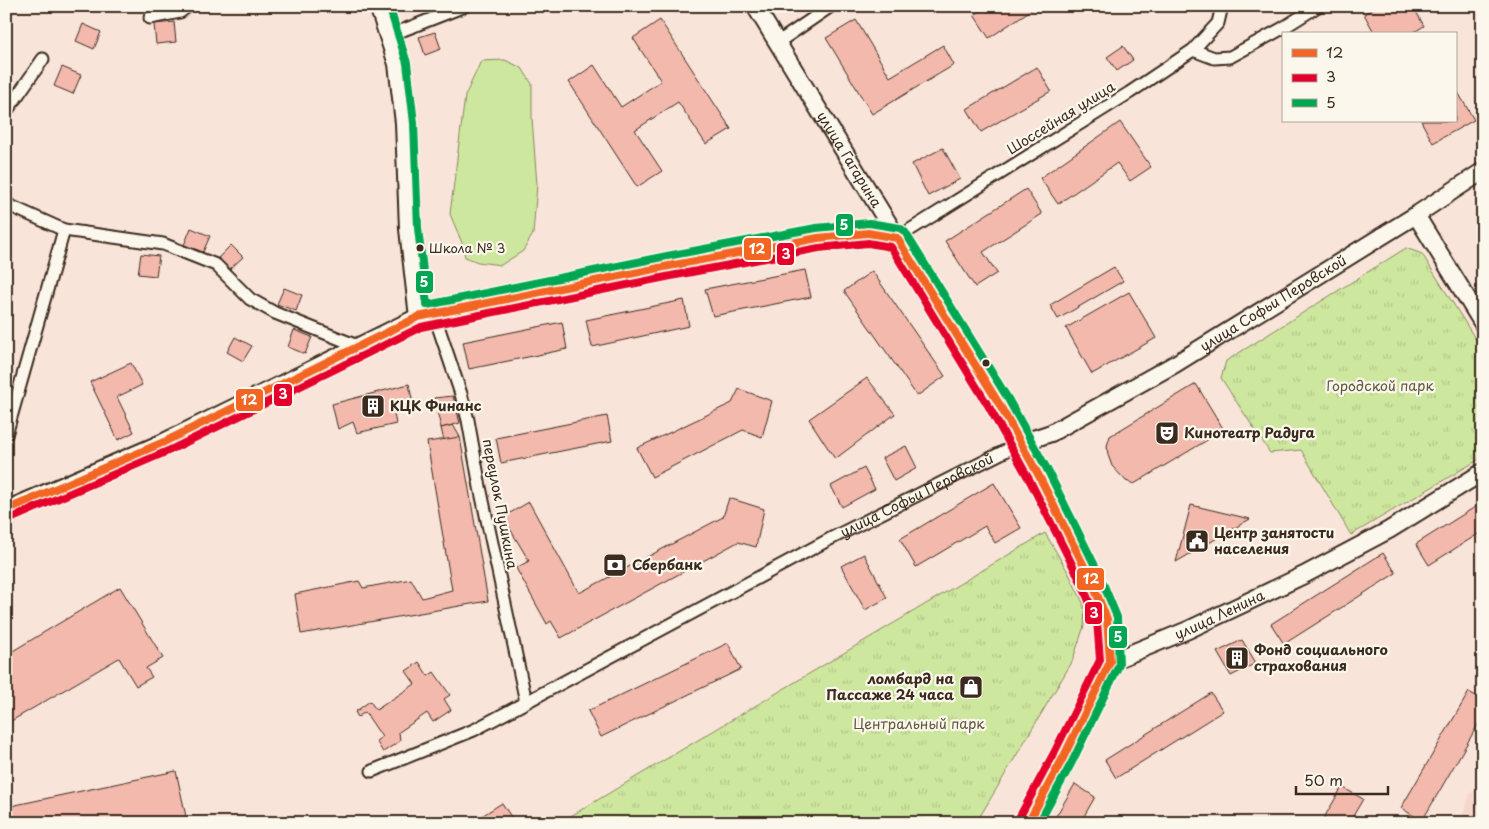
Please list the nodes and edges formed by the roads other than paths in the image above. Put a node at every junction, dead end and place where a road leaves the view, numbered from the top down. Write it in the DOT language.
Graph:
graph roads {
  1 [pos="188,6"];
  2 [pos="378,6"];
  3 [pos="465,6"];
  4 [pos="755,6"];
  5 [pos="831,6"];
  6 [pos="1222,6"];
  7 [pos="1318,6"];
  8 [pos="150,18"];
  9 [pos="388,36"];
  10 [pos="777,43"];
  11 [pos="1193,50"];
  12 [pos="43,60"];
  13 [pos="6,112"];
  14 [pos="1483,171"];
  15 [pos="6,204"];
  16 [pos="1416,215"];
  17 [pos="64,230"];
  18 [pos="897,238"];
  19 [pos="434,314"];
  20 [pos="418,317"];
  21 [pos="1483,324"];
  22 [pos="360,347"];
  23 [pos="11,397"];
  24 [pos="6,434"];
  25 [pos="1021,443"];
  26 [pos="1483,472"];
  27 [pos="6,510"];
  28 [pos="1110,662"];
  29 [pos="526,702"];
  30 [pos="372,771"];
  31 [pos="1028,823"];
  1 -- 8 [label="street"];
  2 -- 9 [label="main road"];
  3 -- 9 [label="street"];
  4 -- 10 [label="main road, улица Гагарина"];
  5 -- 10 [label="street"];
  6 -- 11 [label="street, Шоссейная улица"];
  7 -- 11 [label="street"];
  9 -- 20 [label="main road"];
  10 -- 18 [label="main road, улица Гагарина"];
  11 -- 18 [label="street, Шоссейная улица"];
  12 -- 13 [label="street"];
  14 -- 16 [label="main road, улица Софьи Перовской"];
  15 -- 17 [label="street"];
  16 -- 21 [label="main road"];
  16 -- 25 [label="main road, улица Софьи Перовской"];
  17 -- 22 [label="street"];
  17 -- 23 [label="street"];
  18 -- 19 [label="main road"];
  18 -- 25 [label="main road, улица Гагарина"];
  19 -- 20 [label="main road"];
  19 -- 29 [label="street, переулок Пушкина"];
  20 -- 22 [label="main road"];
  22 -- 27 [label="main road"];
  23 -- 24 [label="street"];
  25 -- 28 [label="main road, улица Гагарина"];
  25 -- 29 [label="street, улица Софьи Перовской"];
  26 -- 28 [label="main road, улица Ленина"];
  28 -- 31 [label="main road"];
  29 -- 30 [label="street, улица Софьи Перовской"];
}
